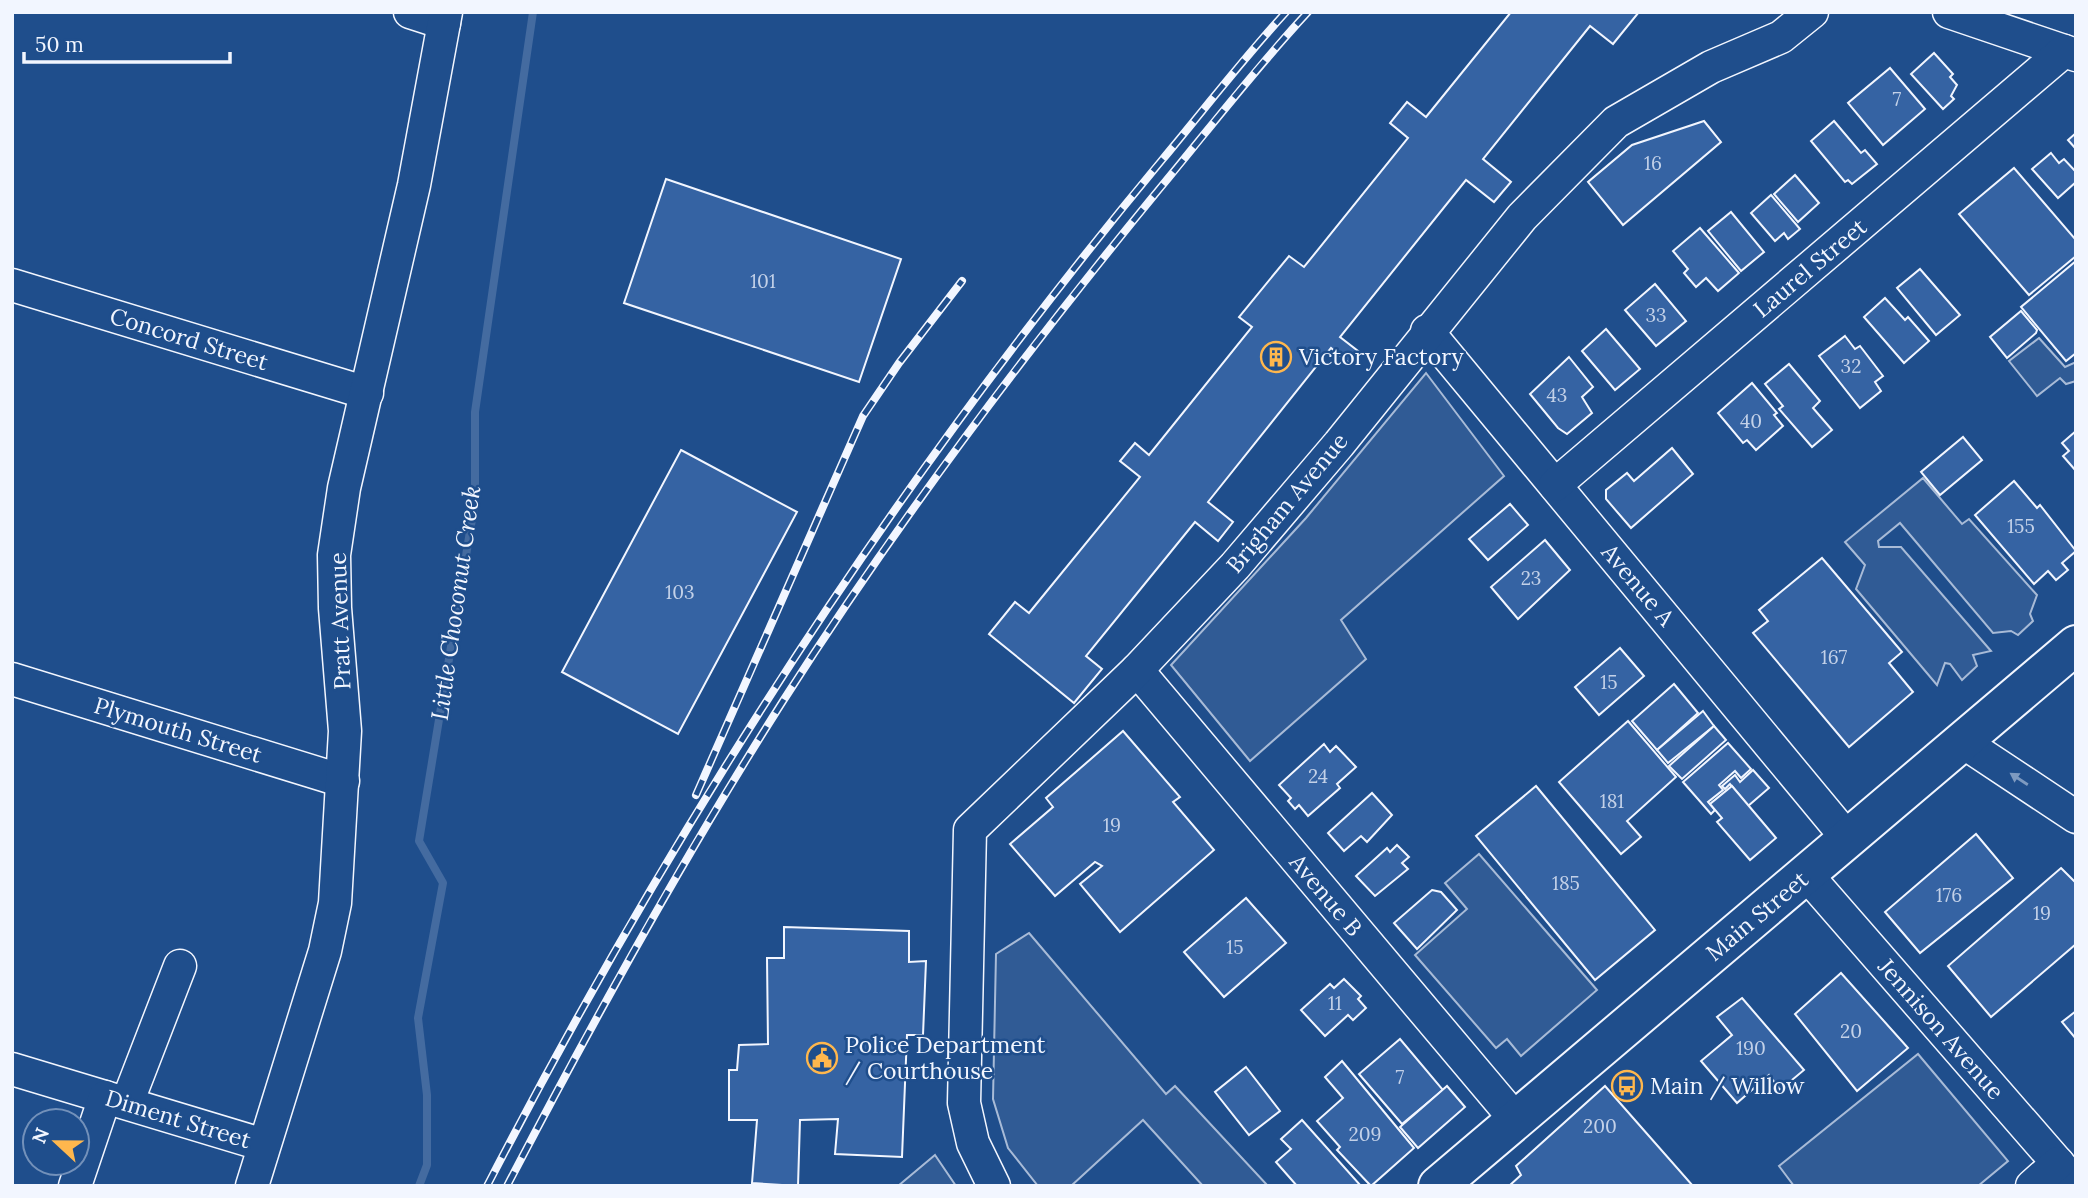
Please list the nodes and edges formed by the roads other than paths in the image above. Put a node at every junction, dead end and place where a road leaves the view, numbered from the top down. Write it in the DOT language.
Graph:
graph roads {
  1 [pos="411,12"];
  2 [pos="1812,12"];
  3 [pos="1950,12"];
  4 [pos="445,18"];
  5 [pos="2070,53"];
  6 [pos="12,285"];
  7 [pos="1427,331"];
  8 [pos="366,393"];
  9 [pos="1555,485"];
  10 [pos="2076,645"];
  11 [pos="1137,670"];
  12 [pos="12,678"];
  13 [pos="1963,742"];
  14 [pos="343,782"];
  15 [pos="2076,817"];
  16 [pos="1848,839"];
  17 [pos="1806,874"];
  18 [pos="180,967"];
  19 [pos="12,1069"];
  20 [pos="116,1100"];
  21 [pos="1516,1120"];
  22 [pos="264,1145"];
  23 [pos="2067,1174"];
  24 [pos="75,1186"];
  25 [pos="252,1186"];
  26 [pos="994,1186"];
  27 [pos="1438,1186"];
  28 [pos="2032,1186"];
  1 -- 4 [label="street"];
  2 -- 7 [label="street, Brigham Avenue"];
  3 -- 5 [label="street"];
  4 -- 8 [label="street, Pratt Avenue"];
  5 -- 9 [label="street, Laurel Street"];
  6 -- 8 [label="street, Concord Street"];
  7 -- 9 [label="street, Avenue A"];
  7 -- 11 [label="street, Brigham Avenue"];
  8 -- 14 [label="street, Pratt Avenue"];
  9 -- 16 [label="street, Avenue A"];
  10 -- 13 [label="main road, Main Street"];
  11 -- 21 [label="street, Avenue B"];
  11 -- 26 [label="street, Brigham Avenue"];
  12 -- 14 [label="street, Plymouth Street"];
  15 -- 13 [label="street, one-way"];
  13 -- 16 [label="main road, Main Street"];
  14 -- 22 [label="street, Pratt Avenue"];
  16 -- 17 [label="main road, Main Street"];
  17 -- 21 [label="main road, Main Street"];
  17 -- 23 [label="street, Jennison Avenue"];
  18 -- 20 [label="street"];
  19 -- 20 [label="street, Diment Street"];
  20 -- 22 [label="street, Diment Street"];
  20 -- 24 [label="street"];
  21 -- 27 [label="main road, Main Street"];
  22 -- 25 [label="street, Pratt Avenue"];
  23 -- 28 [label="street"];
}
